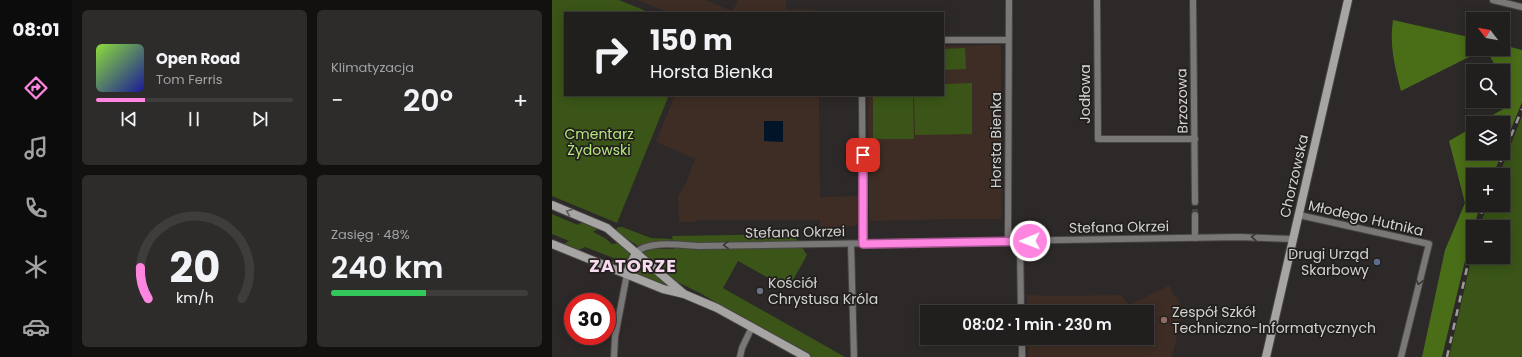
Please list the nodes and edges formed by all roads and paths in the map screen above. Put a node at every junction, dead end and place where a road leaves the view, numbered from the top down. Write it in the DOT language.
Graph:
graph roads {
  1 [pos="1009,0"];
  2 [pos="1097,0"];
  3 [pos="1193,0"];
  4 [pos="1348,0"];
  5 [pos="1493,0"];
  6 [pos="1522,7"];
  7 [pos="944,40"];
  8 [pos="1008,40"];
  9 [pos="862,96"];
  10 [pos="1195,139"];
  11 [pos="1195,202"];
  12 [pos="552,205"];
  13 [pos="1195,214"];
  14 [pos="1299,215"];
  15 [pos="1195,238"];
  16 [pos="1293,239"];
  17 [pos="1008,241"];
  18 [pos="1020,241"];
  19 [pos="552,244"];
  20 [pos="851,244"];
  21 [pos="863,244"];
  22 [pos="636,253"];
  23 [pos="627,274"];
  24 [pos="684,294"];
  25 [pos="1021,305"];
  26 [pos="752,327"];
  27 [pos="1022,345"];
  28 [pos="614,357"];
  29 [pos="740,357"];
  30 [pos="806,357"];
  31 [pos="854,357"];
  32 [pos="1022,357"];
  33 [pos="1266,357"];
  34 [pos="1401,357"];
  1 -- 8 [label="street, Horsta Bienka"];
  2 -- 10 [label="street, Jodłowa"];
  3 -- 10 [label="street, Brzozowa"];
  4 -- 14 [label="street, Chorzowska"];
  5 -- 6 [label="street"];
  7 -- 8 [label="street"];
  8 -- 17 [label="street, Horsta Bienka"];
  9 -- 21 [label="street"];
  10 -- 11 [label="street, Brzozowa"];
  22 -- 12 [label="street, one-way"];
  13 -- 15 [label="street"];
  14 -- 16 [label="street, Chorzowska"];
  14 -- 34 [label="street, Młodego Hutnika, one-way"];
  16 -- 15 [label="street, Stefana Okrzei, one-way"];
  15 -- 18 [label="street, Stefana Okrzei"];
  16 -- 33 [label="street, Chorzowska"];
  17 -- 18 [label="street, Stefana Okrzei"];
  17 -- 21 [label="street, Stefana Okrzei"];
  18 -- 25 [label="street"];
  19 -- 23 [label="street"];
  20 -- 21 [label="street, Stefana Okrzei"];
  20 -- 22 [label="street, Stefana Okrzei, one-way"];
  20 -- 31 [label="street"];
  22 -- 23 [label="street"];
  22 -- 24 [label="street"];
  23 -- 24 [label="street"];
  23 -- 28 [label="street"];
  24 -- 26 [label="street"];
  26 -- 29 [label="street"];
  26 -- 30 [label="street"];
  27 -- 32 [label="street"];
}
